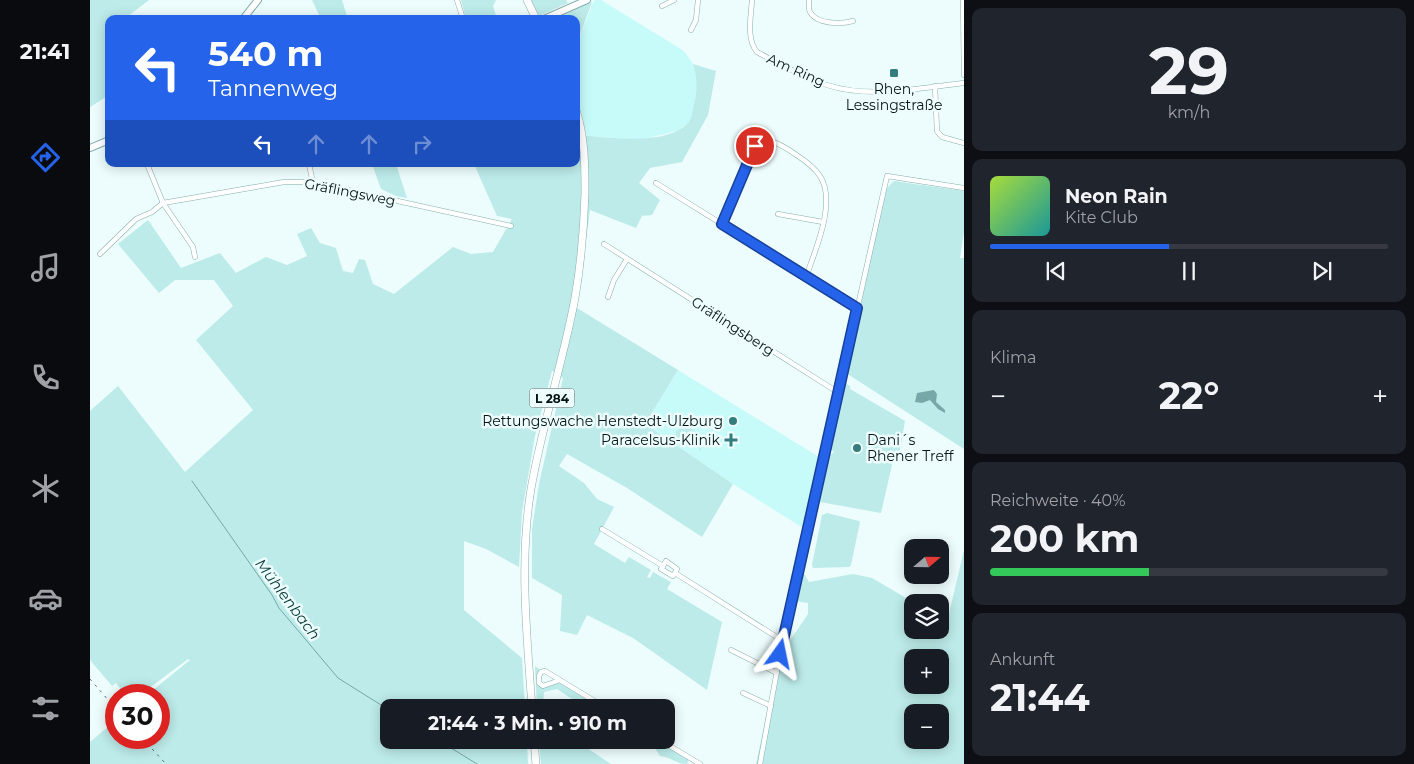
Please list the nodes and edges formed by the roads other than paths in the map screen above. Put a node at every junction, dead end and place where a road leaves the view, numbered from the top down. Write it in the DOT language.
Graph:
graph roads {
  1 [pos="258,0"];
  2 [pos="457,0"];
  3 [pos="527,0"];
  4 [pos="587,0"];
  5 [pos="674,0"];
  6 [pos="698,0"];
  7 [pos="752,0"];
  8 [pos="809,0"];
  9 [pos="963,0"];
  10 [pos="662,6"];
  11 [pos="246,15"];
  12 [pos="462,15"];
  13 [pos="534,15"];
  14 [pos="553,15"];
  15 [pos="853,21"];
  16 [pos="691,30"];
  17 [pos="964,75"];
  18 [pos="964,83"];
  19 [pos="935,86"];
  20 [pos="580,126"];
  21 [pos="105,142"];
  22 [pos="964,143"];
  23 [pos="90,148"];
  24 [pos="148,167"];
  25 [pos="309,167"];
  26 [pos="312,183"];
  27 [pos="656,183"];
  28 [pos="964,188"];
  29 [pos="163,203"];
  30 [pos="778,214"];
  31 [pos="823,222"];
  32 [pos="722,224"];
  33 [pos="511,226"];
  34 [pos="604,244"];
  35 [pos="100,254"];
  36 [pos="195,257"];
  37 [pos="626,259"];
  38 [pos="806,277"];
  39 [pos="608,297"];
  40 [pos="857,308"];
  41 [pos="839,393"];
  42 [pos="602,529"];
  43 [pos="663,566"];
  44 [pos="675,573"];
  45 [pos="783,641"];
  46 [pos="731,650"];
  47 [pos="777,673"];
  48 [pos="560,680"];
  49 [pos="744,693"];
  50 [pos="532,699"];
  51 [pos="591,699"];
  52 [pos="771,706"];
  53 [pos="535,749"];
  54 [pos="675,749"];
  55 [pos="536,764"];
  56 [pos="700,764"];
  57 [pos="760,764"];
  1 -- 11 [label="street"];
  2 -- 12 [label="street"];
  3 -- 13 [label="main road"];
  4 -- 14 [label="street"];
  5 -- 10 [label="street"];
  6 -- 16 [label="street"];
  7 -- 19 [label="street, Am Ring"];
  8 -- 15 [label="street"];
  9 -- 17 [label="street"];
  18 -- 19 [label="street, Am Ring"];
  19 -- 22 [label="street"];
  20 -- 50 [label="main road, L 284"];
  21 -- 23 [label="street"];
  24 -- 29 [label="street"];
  25 -- 26 [label="street"];
  26 -- 29 [label="street, Gräflingsweg"];
  26 -- 33 [label="street, Gräflingsweg"];
  27 -- 32 [label="street"];
  28 -- 40 [label="street"];
  29 -- 35 [label="street"];
  29 -- 36 [label="street"];
  30 -- 31 [label="street"];
  31 -- 32 [label="street"];
  31 -- 38 [label="street"];
  32 -- 38 [label="street"];
  34 -- 37 [label="street, Gräflingsberg"];
  37 -- 39 [label="street"];
  37 -- 41 [label="street, Gräflingsberg"];
  38 -- 40 [label="street"];
  40 -- 41 [label="street"];
  41 -- 45 [label="street"];
  42 -- 43 [label="street"];
  43 -- 44 [label="street"];
  43 -- 44 [label="street"];
  44 -- 45 [label="street"];
  45 -- 47 [label="street"];
  46 -- 47 [label="street"];
  47 -- 52 [label="street"];
  48 -- 48 [label="street"];
  48 -- 51 [label="street"];
  49 -- 52 [label="street"];
  52 -- 57 [label="street"];
  53 -- 55 [label="main road"];
  54 -- 56 [label="street"];
}
